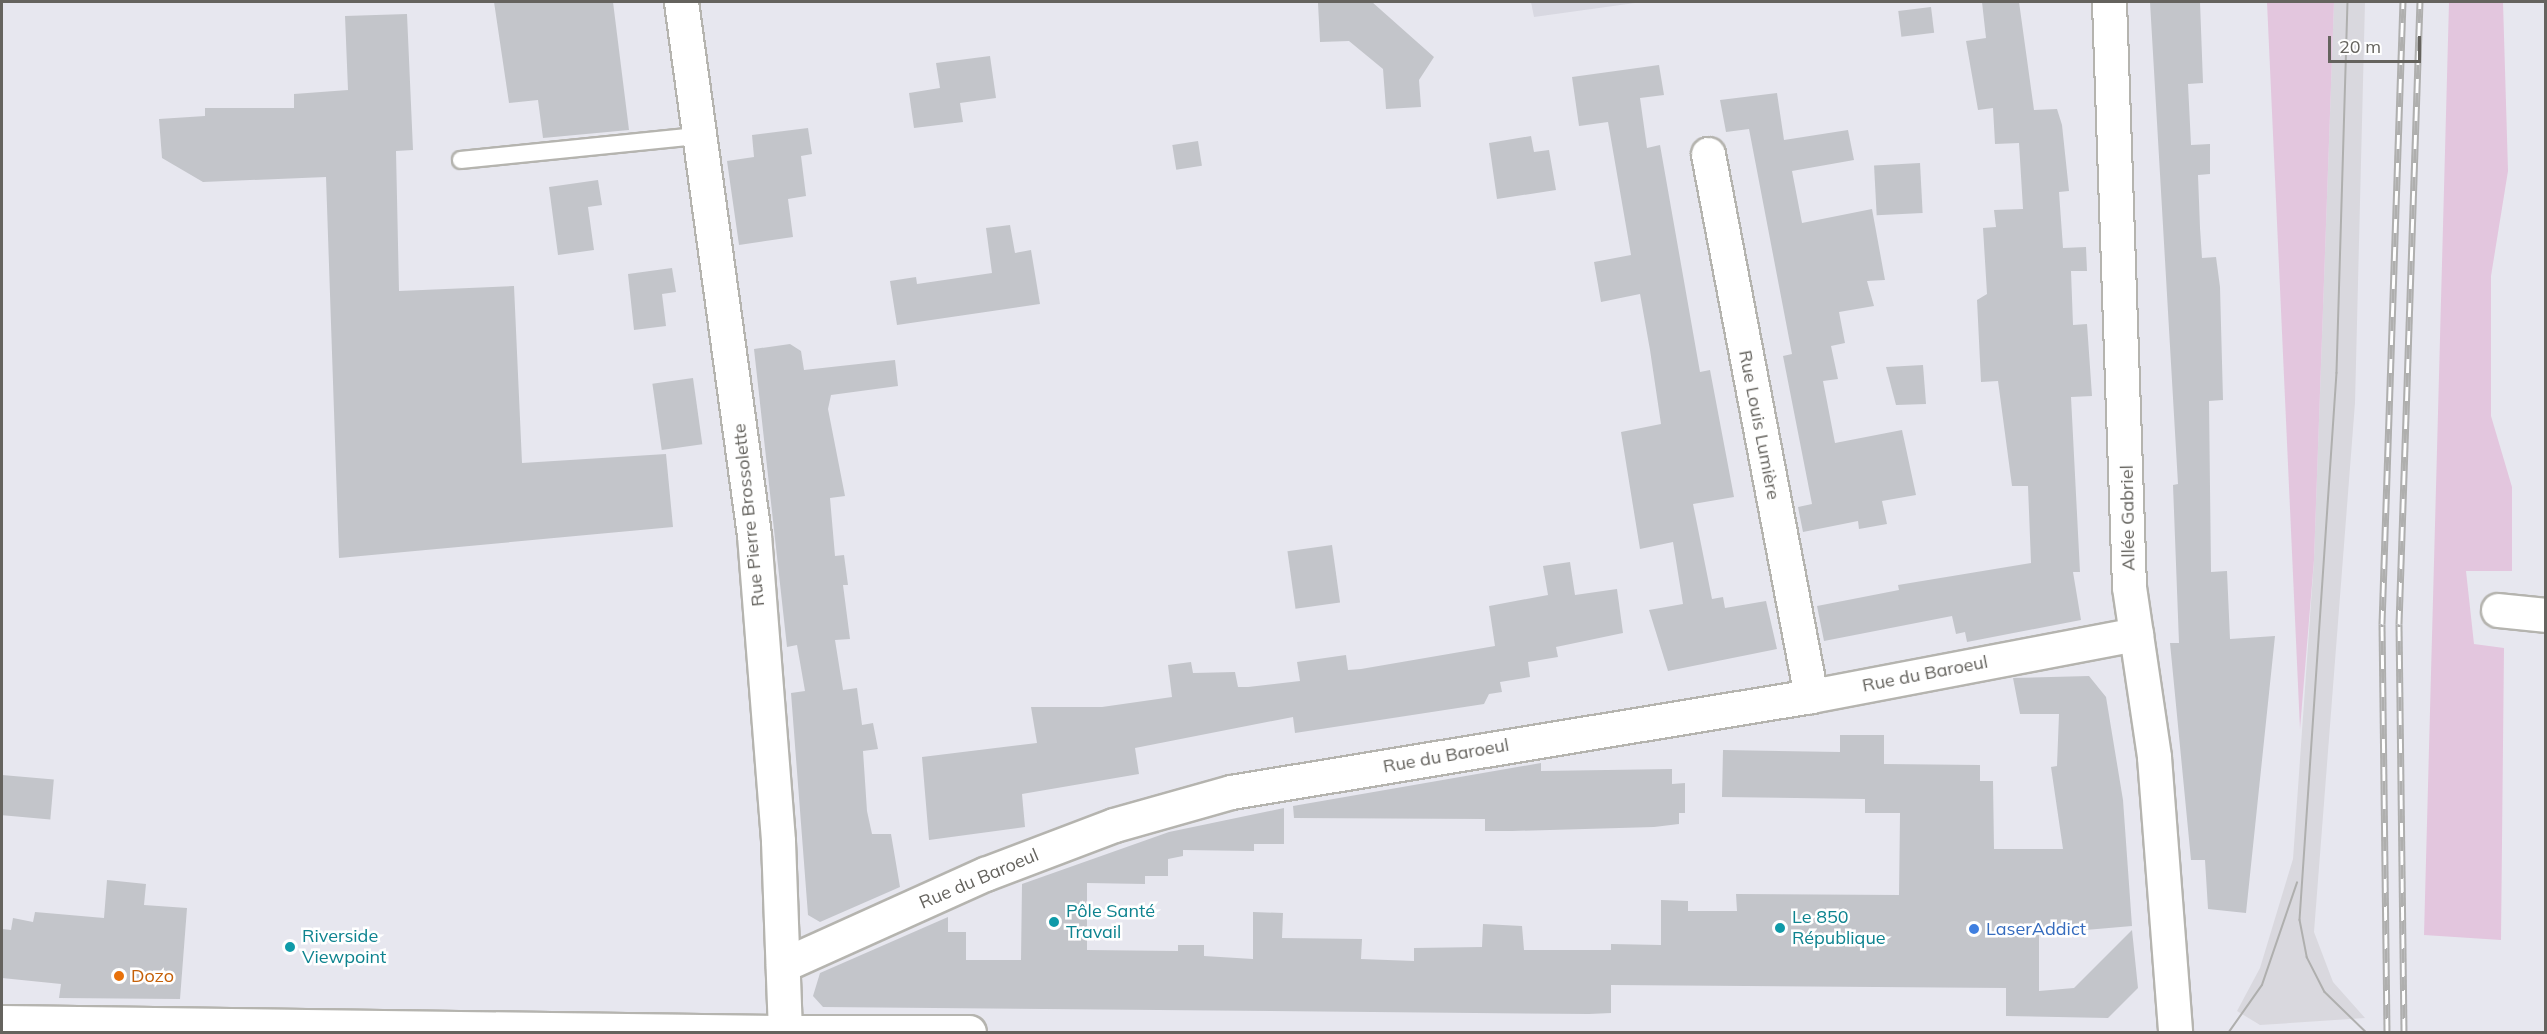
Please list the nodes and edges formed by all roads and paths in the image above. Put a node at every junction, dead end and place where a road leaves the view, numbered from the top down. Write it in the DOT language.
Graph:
graph roads {
  1 [pos="681,2"];
  2 [pos="2109,2"];
  3 [pos="699,136"];
  4 [pos="1708,154"];
  5 [pos="461,160"];
  6 [pos="2498,610"];
  7 [pos="2546,615"];
  8 [pos="2136,634"];
  9 [pos="1811,696"];
  10 [pos="783,965"];
  11 [pos="2,1022"];
  12 [pos="777,1032"];
  13 [pos="785,1032"];
  14 [pos="790,1032"];
  15 [pos="969,1032"];
  16 [pos="2175,1032"];
  1 -- 3 [label="street, Rue Pierre Brossolette"];
  2 -- 8 [label="street, Allée Gabriel"];
  3 -- 5 [label="lane"];
  3 -- 10 [label="street, Rue Pierre Brossolette"];
  4 -- 9 [label="street, Rue Louis Lumière"];
  6 -- 7 [label="street"];
  8 -- 9 [label="street, Rue du Baroeul"];
  8 -- 16 [label="street, Allée Gabriel"];
  9 -- 10 [label="street, Rue du Baroeul"];
  10 -- 13 [label="street, Rue Pierre Brossolette"];
  11 -- 12 [label="street"];
  14 -- 15 [label="street"];
}
